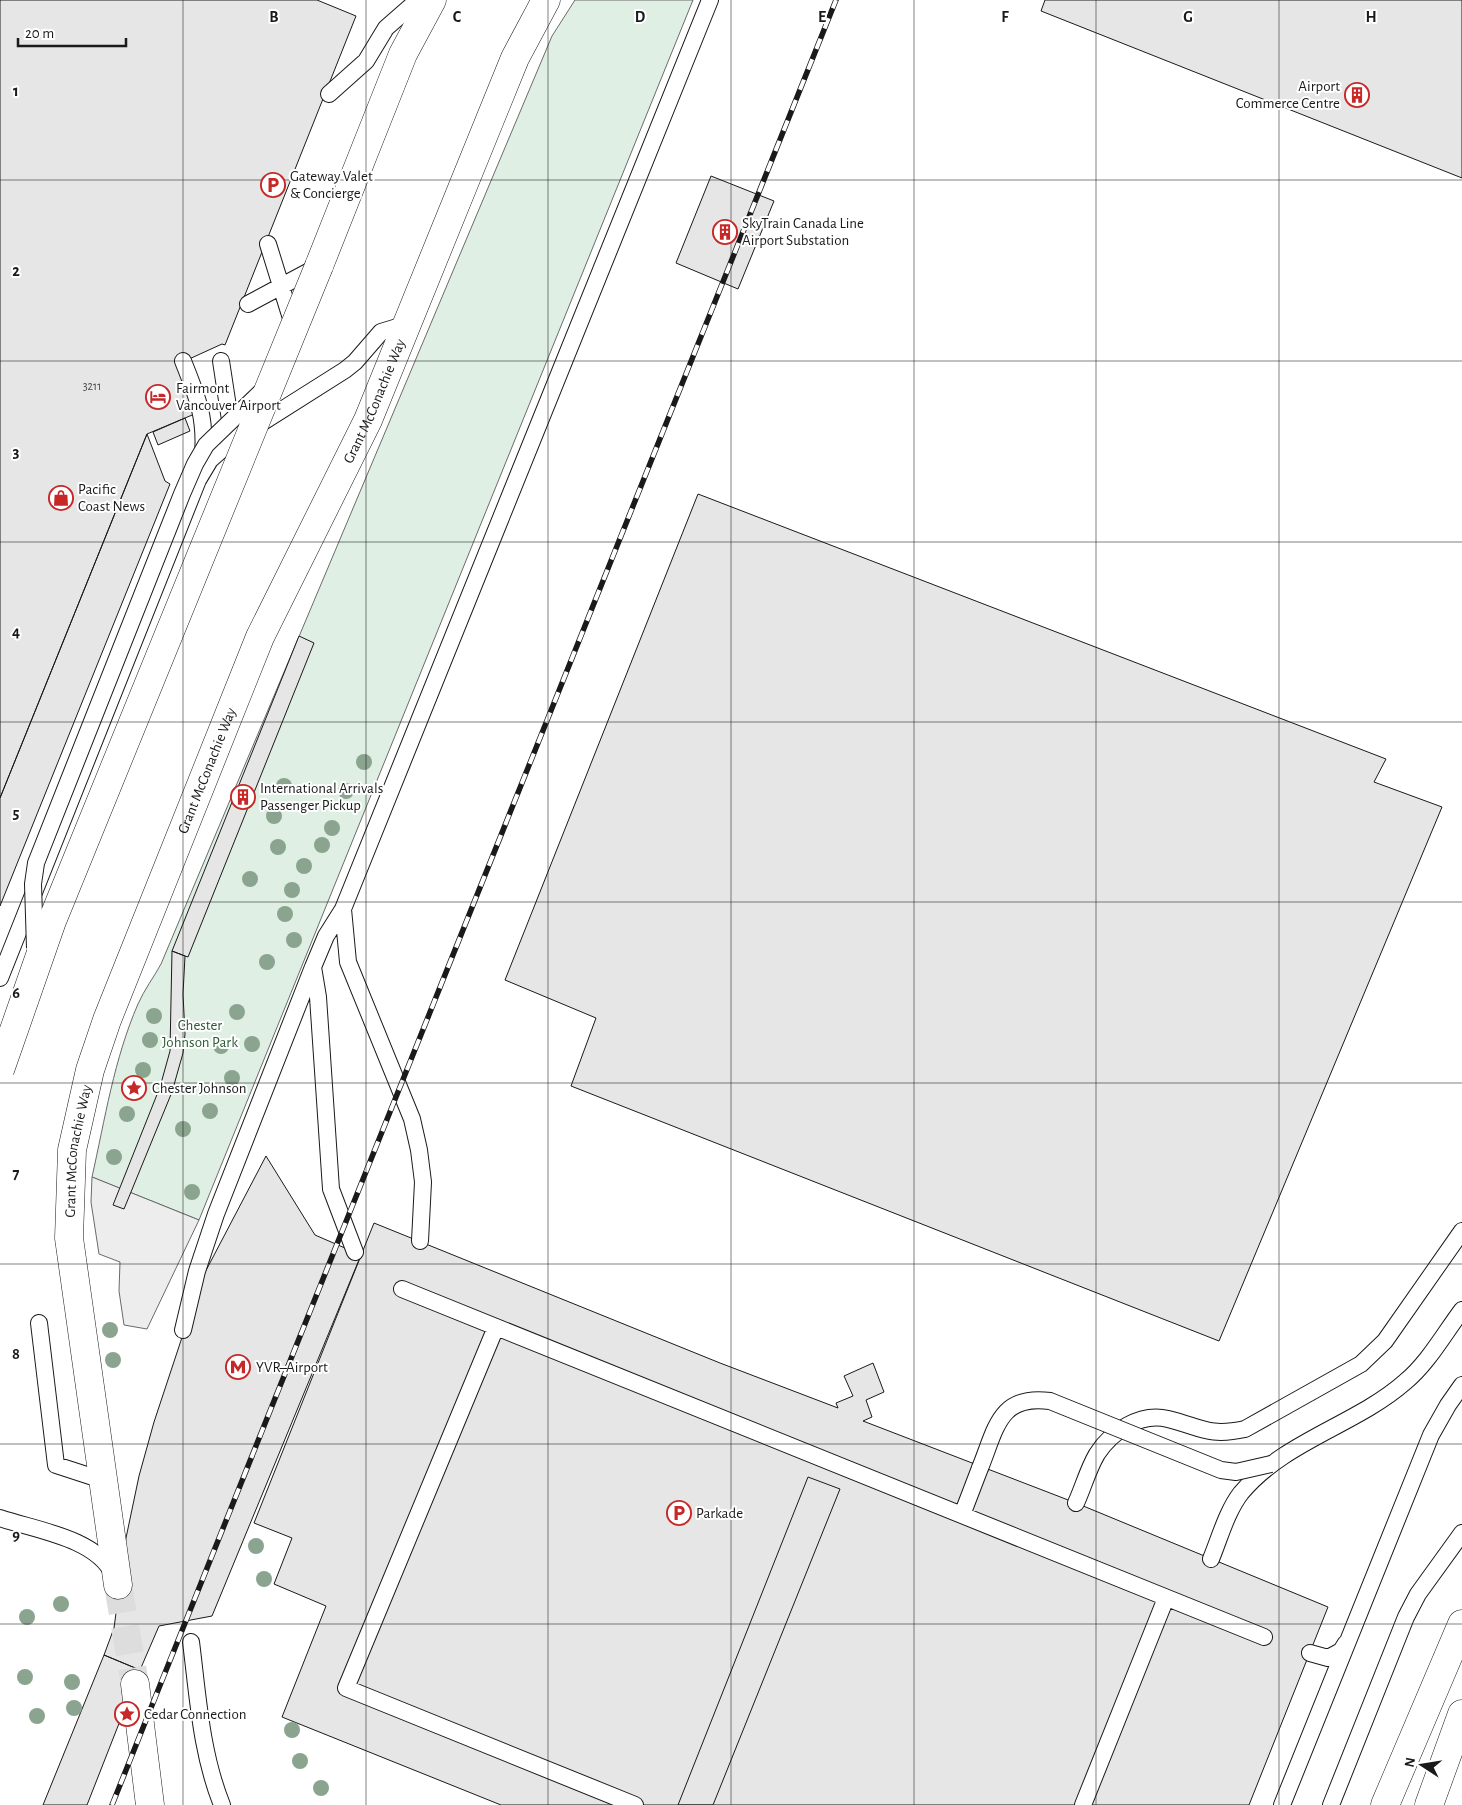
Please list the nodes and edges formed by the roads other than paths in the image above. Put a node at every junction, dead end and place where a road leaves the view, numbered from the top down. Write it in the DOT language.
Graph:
graph roads {
  1 [pos="418,0"];
  2 [pos="432,0"];
  3 [pos="546,0"];
  4 [pos="710,0"];
  5 [pos="329,94"];
  6 [pos="268,244"];
  7 [pos="319,266"];
  8 [pos="281,285"];
  9 [pos="248,304"];
  10 [pos="407,324"];
  11 [pos="294,328"];
  12 [pos="183,361"];
  13 [pos="221,361"];
  14 [pos="274,376"];
  15 [pos="236,465"];
  16 [pos="198,480"];
  17 [pos="343,909"];
  18 [pos="313,967"];
  19 [pos="31,977"];
  20 [pos="0,978"];
  21 [pos="0,1070"];
  22 [pos="1462,1232"];
  23 [pos="420,1241"];
  24 [pos="355,1252"];
  25 [pos="402,1289"];
  26 [pos="1462,1310"];
  27 [pos="38,1323"];
  28 [pos="496,1327"];
  29 [pos="183,1330"];
  30 [pos="1462,1385"];
  31 [pos="1271,1464"];
  32 [pos="102,1480"];
  33 [pos="1076,1504"];
  34 [pos="962,1515"];
  35 [pos="0,1518"];
  36 [pos="1462,1533"];
  37 [pos="1211,1559"];
  38 [pos="118,1585"];
  39 [pos="1166,1598"];
  40 [pos="1462,1624"];
  41 [pos="1264,1637"];
  42 [pos="1348,1640"];
  43 [pos="191,1642"];
  44 [pos="1310,1653"];
  45 [pos="135,1684"];
  46 [pos="1462,1714"];
  47 [pos="150,1805"];
  48 [pos="222,1805"];
  49 [pos="635,1805"];
  50 [pos="1084,1805"];
  51 [pos="1282,1805"];
  52 [pos="1331,1805"];
  53 [pos="1385,1805"];
  54 [pos="1429,1805"];
  1 -- 5 [label="lane"];
  2 -- 7 [label="main road"];
  3 -- 10 [label="main road, Grant McConachie Way"];
  4 -- 17 [label="lane"];
  6 -- 8 [label="lane"];
  7 -- 8 [label="lane"];
  7 -- 11 [label="main road, bridge"];
  8 -- 9 [label="lane"];
  8 -- 11 [label="lane"];
  10 -- 16 [label="lane"];
  10 -- 32 [label="main road, Grant McConachie Way"];
  11 -- 14 [label="main road, bridge"];
  12 -- 16 [label="lane"];
  13 -- 15 [label="lane"];
  14 -- 15 [label="main road, bridge"];
  14 -- 19 [label="lane, bridge"];
  15 -- 19 [label="main road, bridge"];
  16 -- 20 [label="lane"];
  17 -- 18 [label="lane"];
  17 -- 23 [label="lane"];
  18 -- 24 [label="lane"];
  18 -- 29 [label="lane"];
  19 -- 21 [label="main road, bridge"];
  22 -- 33 [label="lane"];
  25 -- 28 [label="lane"];
  26 -- 31 [label="lane"];
  27 -- 32 [label="lane"];
  28 -- 34 [label="lane"];
  28 -- 49 [label="lane"];
  30 -- 42 [label="lane"];
  31 -- 34 [label="lane, bridge"];
  31 -- 37 [label="lane"];
  32 -- 38 [label="main road, Grant McConachie Way"];
  34 -- 39 [label="lane"];
  35 -- 38 [label="lane"];
  36 -- 52 [label="lane"];
  39 -- 41 [label="lane"];
  39 -- 50 [label="lane"];
  40 -- 53 [label="main road"];
  42 -- 44 [label="lane"];
  42 -- 51 [label="lane"];
  43 -- 48 [label="lane"];
  45 -- 47 [label="main road"];
  46 -- 54 [label="main road"];
}
